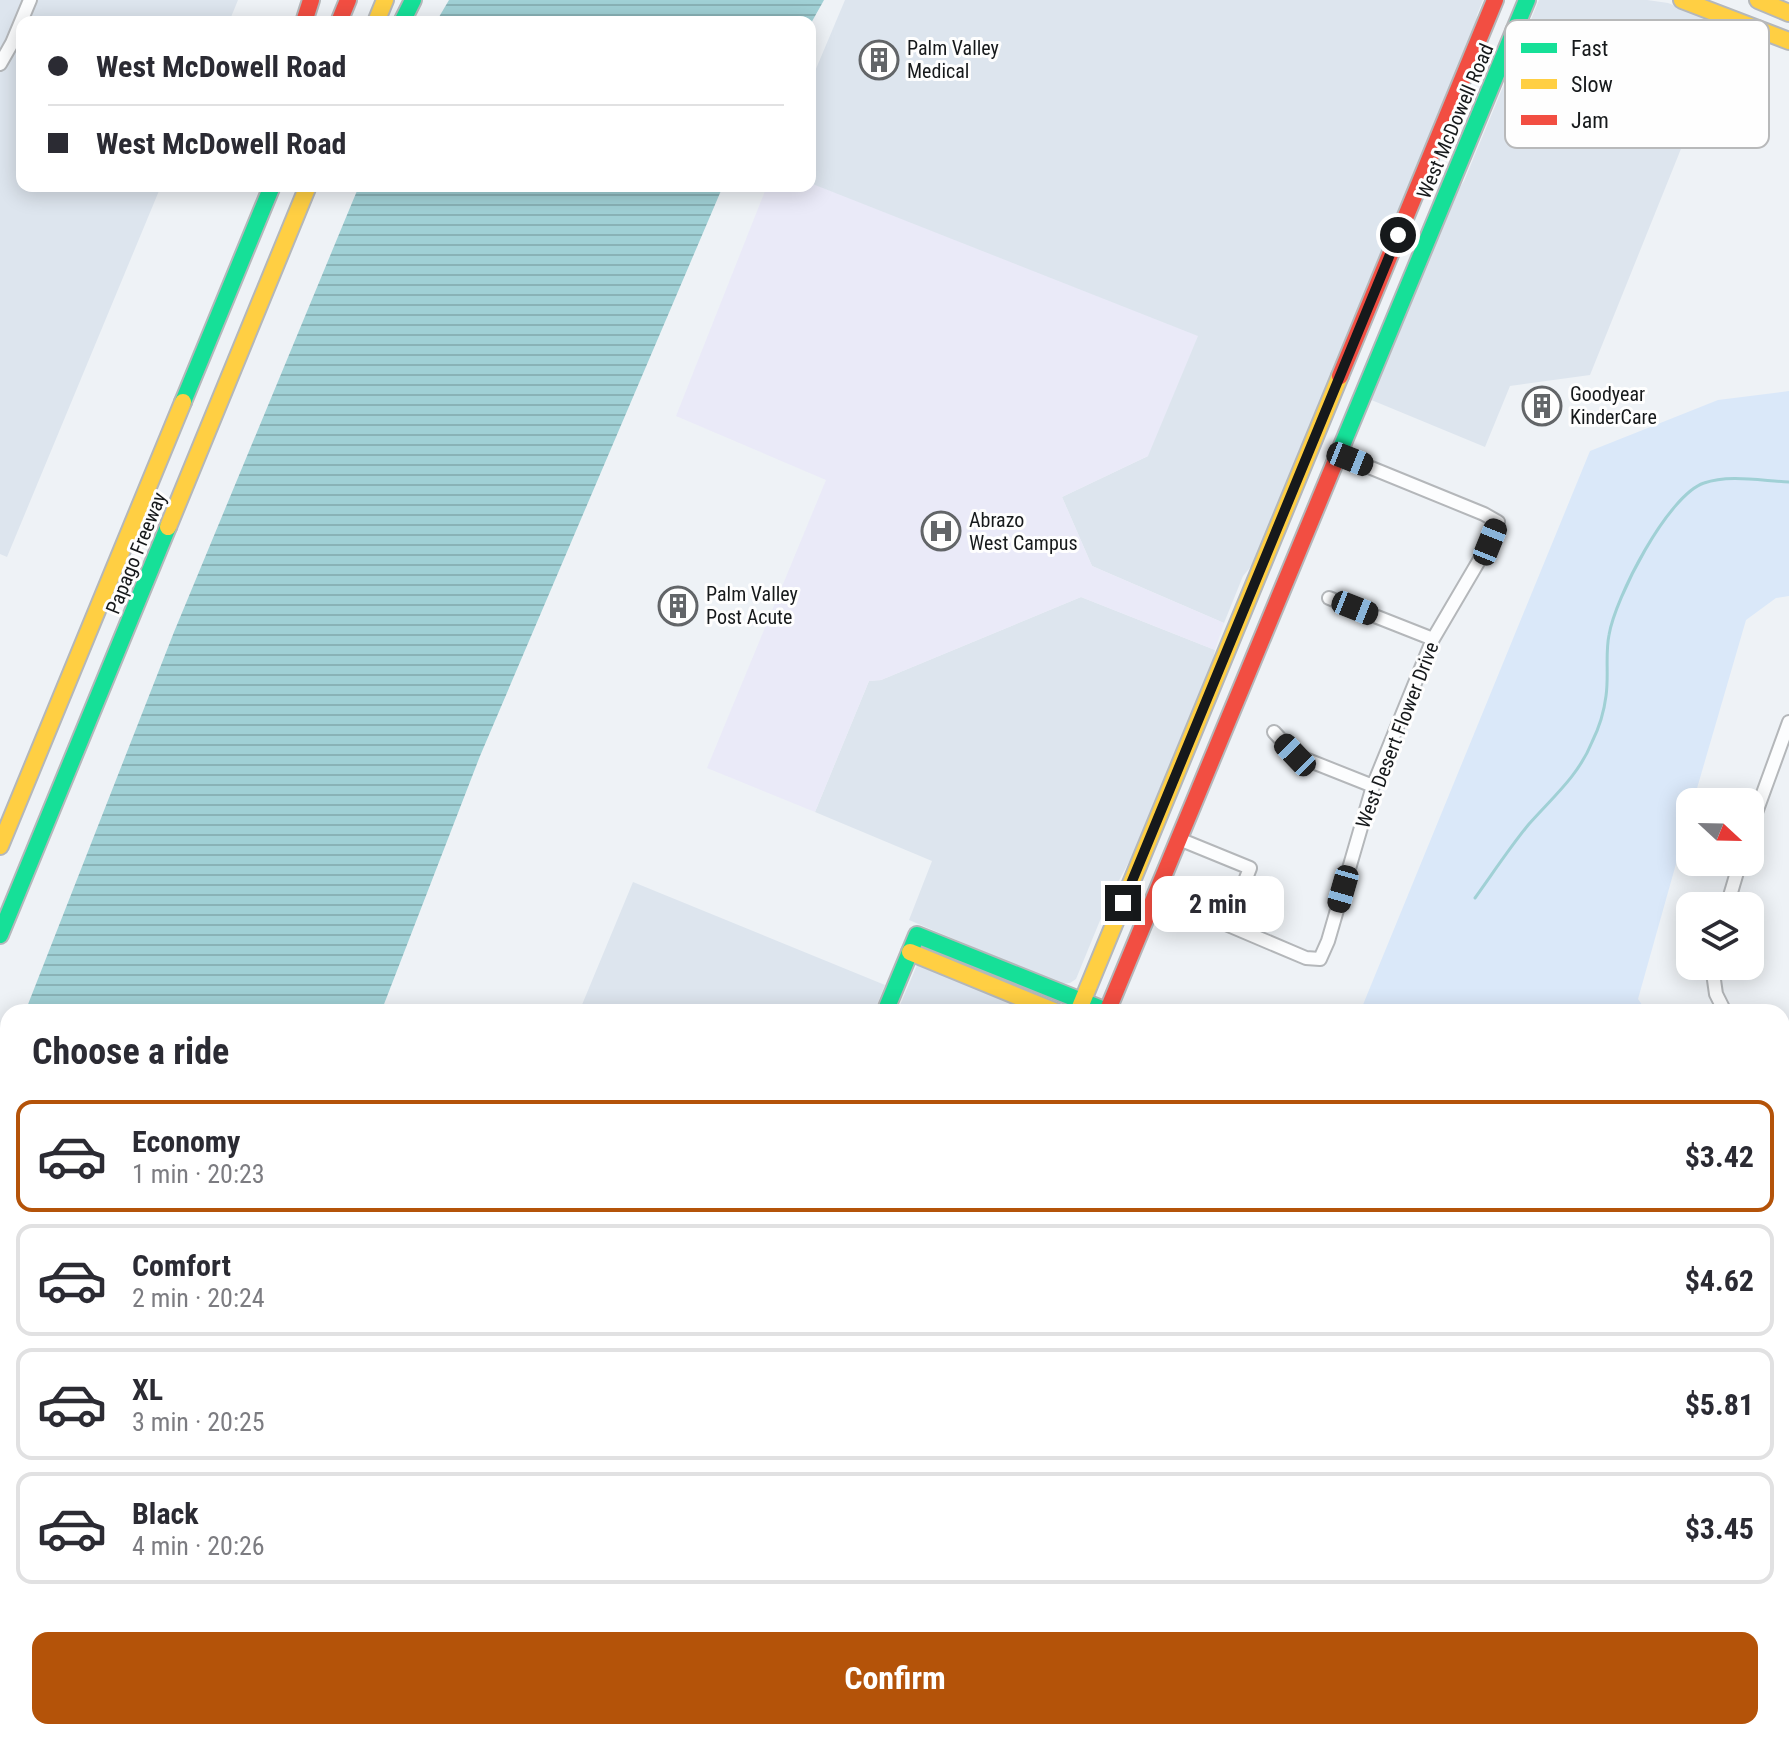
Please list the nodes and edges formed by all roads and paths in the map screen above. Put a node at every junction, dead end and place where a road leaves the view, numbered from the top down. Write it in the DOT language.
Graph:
graph roads {
  1 [pos="1495,0"];
  2 [pos="1527,0"];
  3 [pos="1682,0"];
  4 [pos="1758,0"];
  5 [pos="1789,13"];
  6 [pos="1519,20"];
  7 [pos="1734,20"];
  8 [pos="16,33"];
  9 [pos="1769,33"];
  10 [pos="1789,41"];
  11 [pos="1505,53"];
  12 [pos="0,64"];
  13 [pos="255,192"];
  14 [pos="270,192"];
  15 [pos="306,192"];
  16 [pos="1398,235"];
  17 [pos="1425,245"];
  18 [pos="1337,454"];
  19 [pos="1329,598"];
  20 [pos="1433,639"];
  21 [pos="1789,722"];
  22 [pos="1274,732"];
  23 [pos="1373,786"];
  24 [pos="1764,791"];
  25 [pos="0,808"];
  26 [pos="1179,839"];
  27 [pos="0,846"];
  28 [pos="0,935"];
  29 [pos="910,952"];
  30 [pos="1714,980"];
  31 [pos="888,1004"];
  32 [pos="1037,1004"];
  33 [pos="1075,1004"];
  34 [pos="1081,1004"];
  35 [pos="1111,1004"];
  36 [pos="1721,1004"];
  1 -- 16 [label="main road, West McDowell Road"];
  2 -- 6 [label="main road, West McDowell Road"];
  3 -- 7 [label="main road"];
  4 -- 5 [label="main road"];
  8 -- 12 [label="street"];
  9 -- 10 [label="main road"];
  11 -- 17 [label="main road, West McDowell Road"];
  13 -- 25 [label="main road, Papago Freeway"];
  14 -- 27 [label="main road"];
  15 -- 28 [label="main road, Papago Freeway"];
  16 -- 17 [label="main road"];
  16 -- 34 [label="main road, West McDowell Road"];
  17 -- 18 [label="main road, West McDowell Road"];
  18 -- 20 [label="street, West Desert Flower Drive"];
  18 -- 26 [label="main road, West McDowell Road"];
  19 -- 20 [label="street"];
  20 -- 23 [label="street, West Desert Flower Drive"];
  21 -- 24 [label="street"];
  22 -- 23 [label="street"];
  23 -- 26 [label="street, West Desert Flower Drive"];
  26 -- 35 [label="main road, West McDowell Road"];
  29 -- 31 [label="main road"];
  29 -- 32 [label="main road"];
  29 -- 33 [label="main road"];
  30 -- 36 [label="street"];
}
